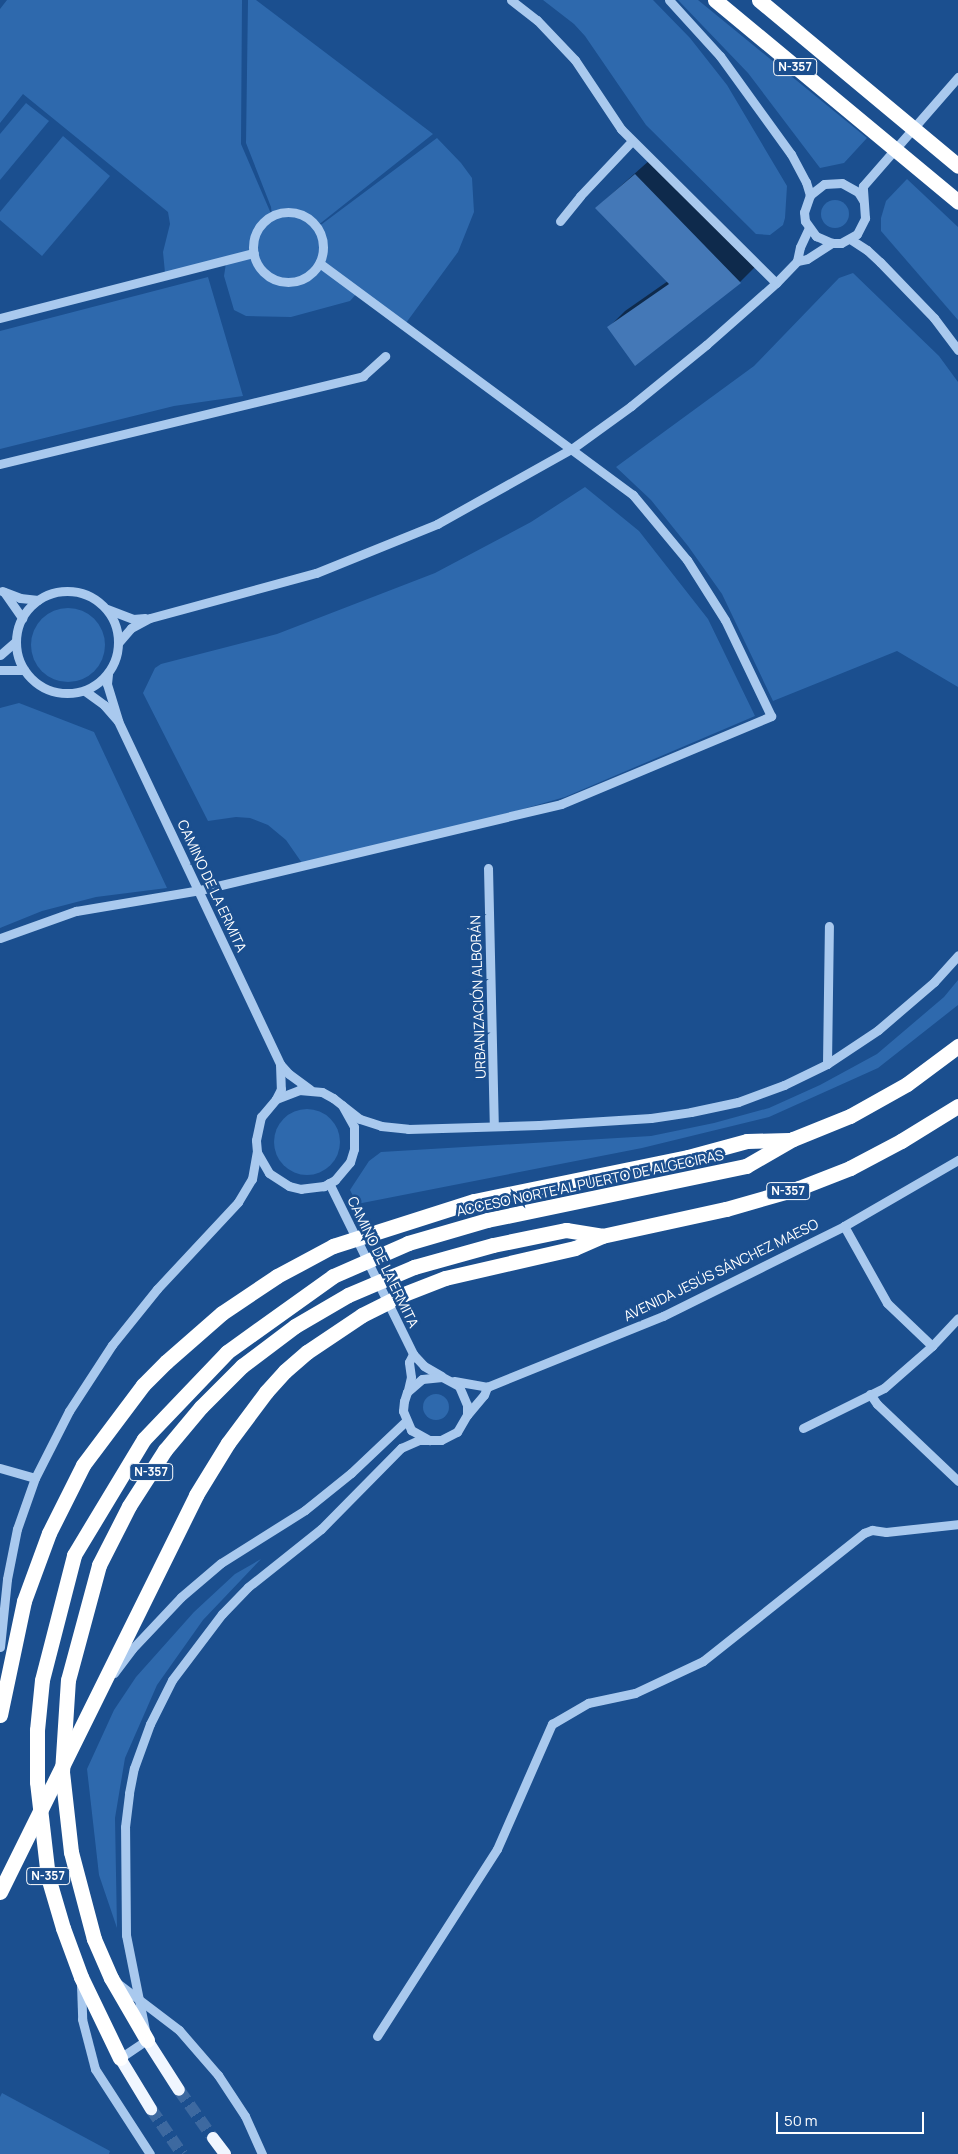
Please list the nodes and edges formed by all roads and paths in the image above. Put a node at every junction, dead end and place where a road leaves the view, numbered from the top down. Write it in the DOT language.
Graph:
graph roads {
  1 [pos="510,0"];
  2 [pos="668,0"];
  3 [pos="715,0"];
  4 [pos="759,0"];
  5 [pos="958,77"];
  6 [pos="632,141"];
  7 [pos="958,166"];
  8 [pos="865,184"];
  9 [pos="850,186"];
  10 [pos="810,195"];
  11 [pos="862,200"];
  12 [pos="958,202"];
  13 [pos="560,221"];
  14 [pos="809,228"];
  15 [pos="850,239"];
  16 [pos="832,243"];
  17 [pos="254,254"];
  18 [pos="797,261"];
  19 [pos="320,263"];
  20 [pos="776,283"];
  21 [pos="0,318"];
  22 [pos="958,350"];
  23 [pos="386,356"];
  24 [pos="573,448"];
  25 [pos="0,464"];
  26 [pos="1,590"];
  27 [pos="38,600"];
  28 [pos="106,609"];
  29 [pos="22,618"];
  30 [pos="150,618"];
  31 [pos="15,642"];
  32 [pos="118,643"];
  33 [pos="0,655"];
  34 [pos="0,670"];
  35 [pos="24,670"];
  36 [pos="108,674"];
  37 [pos="85,690"];
  38 [pos="118,721"];
  39 [pos="488,868"];
  40 [pos="200,890"];
  41 [pos="829,926"];
  42 [pos="0,938"];
  43 [pos="958,956"];
  44 [pos="958,1046"];
  45 [pos="280,1064"];
  46 [pos="827,1064"];
  47 [pos="310,1090"];
  48 [pos="276,1099"];
  49 [pos="342,1106"];
  50 [pos="958,1106"];
  51 [pos="494,1126"];
  52 [pos="793,1139"];
  53 [pos="257,1152"];
  54 [pos="958,1160"];
  55 [pos="329,1183"];
  56 [pos="844,1226"];
  57 [pos="602,1236"];
  58 [pos="958,1318"];
  59 [pos="932,1346"];
  60 [pos="413,1354"];
  61 [pos="442,1377"];
  62 [pos="451,1380"];
  63 [pos="486,1387"];
  64 [pos="407,1392"];
  65 [pos="870,1394"];
  66 [pos="467,1415"];
  67 [pos="406,1421"];
  68 [pos="803,1428"];
  69 [pos="428,1440"];
  70 [pos="0,1468"];
  71 [pos="35,1478"];
  72 [pos="958,1481"];
  73 [pos="958,1524"];
  74 [pos="0,1647"];
  75 [pos="94,1701"];
  76 [pos="0,1713"];
  77 [pos="0,1892"];
  78 [pos="81,1977"];
  79 [pos="111,1978"];
  80 [pos="138,1998"];
  81 [pos="377,2036"];
  82 [pos="148,2040"];
  83 [pos="120,2058"];
  84 [pos="179,2090"];
  85 [pos="152,2110"];
  86 [pos="213,2138"];
  87 [pos="150,2154"];
  88 [pos="225,2154"];
  89 [pos="262,2154"];
  1 -- 6 [label="street"];
  2 -- 10 [label="street"];
  3 -- 12 [label="highway, N-357"];
  4 -- 7 [label="highway, N-357"];
  5 -- 8 [label="street"];
  6 -- 13 [label="street"];
  6 -- 20 [label="street"];
  8 -- 9 [label="street"];
  8 -- 11 [label="street"];
  9 -- 10 [label="street"];
  9 -- 11 [label="street"];
  10 -- 14 [label="street"];
  11 -- 15 [label="street"];
  14 -- 16 [label="street"];
  14 -- 18 [label="street"];
  15 -- 16 [label="street"];
  15 -- 22 [label="street"];
  16 -- 18 [label="street"];
  17 -- 19 [label="street"];
  17 -- 19 [label="street"];
  17 -- 21 [label="street"];
  18 -- 20 [label="street"];
  19 -- 24 [label="street"];
  20 -- 24 [label="street"];
  23 -- 25 [label="street"];
  24 -- 30 [label="street"];
  24 -- 40 [label="street"];
  26 -- 27 [label="street"];
  26 -- 29 [label="street"];
  27 -- 28 [label="street"];
  27 -- 29 [label="street"];
  28 -- 30 [label="street"];
  28 -- 32 [label="street"];
  29 -- 31 [label="street"];
  30 -- 32 [label="street"];
  31 -- 33 [label="street"];
  31 -- 35 [label="street"];
  32 -- 36 [label="street"];
  34 -- 35 [label="street"];
  35 -- 37 [label="street"];
  36 -- 37 [label="street"];
  36 -- 38 [label="street, CAMINO DE LA ERMITA"];
  37 -- 38 [label="street, CAMINO DE LA ERMITA"];
  38 -- 40 [label="street, CAMINO DE LA ERMITA"];
  39 -- 51 [label="street, URBANIZACIÓN ALBORÁN"];
  40 -- 42 [label="street"];
  40 -- 45 [label="street, CAMINO DE LA ERMITA"];
  41 -- 46 [label="street"];
  43 -- 46 [label="street"];
  44 -- 52 [label="highway, ACCESO NORTE AL PUERTO DE ALGECIRAS / N-357"];
  45 -- 47 [label="street, CAMINO DE LA ERMITA"];
  45 -- 48 [label="street, CAMINO DE LA ERMITA"];
  46 -- 51 [label="street"];
  47 -- 48 [label="street"];
  47 -- 49 [label="street"];
  48 -- 53 [label="street"];
  49 -- 51 [label="street"];
  49 -- 55 [label="street"];
  50 -- 57 [label="highway, N-357"];
  52 -- 76 [label="highway"];
  52 -- 78 [label="highway, ACCESO NORTE AL PUERTO DE ALGECIRAS / N-357"];
  53 -- 55 [label="street"];
  53 -- 71 [label="street"];
  54 -- 56 [label="street, AVENIDA JESÚS SÁNCHEZ MAESO"];
  55 -- 60 [label="street, CAMINO DE LA ERMITA"];
  56 -- 59 [label="street"];
  56 -- 63 [label="street, AVENIDA JESÚS SÁNCHEZ MAESO"];
  57 -- 75 [label="highway"];
  57 -- 79 [label="highway, N-357"];
  58 -- 59 [label="street"];
  59 -- 65 [label="street"];
  60 -- 61 [label="street, CAMINO DE LA ERMITA"];
  60 -- 64 [label="street"];
  61 -- 62 [label="street"];
  61 -- 64 [label="street"];
  62 -- 63 [label="street"];
  62 -- 66 [label="street"];
  63 -- 66 [label="street"];
  64 -- 67 [label="street"];
  65 -- 68 [label="street"];
  65 -- 72 [label="street"];
  66 -- 69 [label="street"];
  67 -- 69 [label="street"];
  67 -- 75 [label="street"];
  69 -- 80 [label="street"];
  70 -- 71 [label="street"];
  71 -- 74 [label="street"];
  73 -- 81 [label="street"];
  75 -- 77 [label="highway"];
  78 -- 83 [label="highway, ACCESO NORTE AL PUERTO DE ALGECIRAS / N-357"];
  78 -- 87 [label="street"];
  79 -- 80 [label="street"];
  79 -- 82 [label="highway, N-357"];
  80 -- 82 [label="street"];
  80 -- 89 [label="street"];
  82 -- 83 [label="street"];
  82 -- 84 [label="main road"];
  83 -- 85 [label="main road"];
  86 -- 88 [label="main road"];
}
